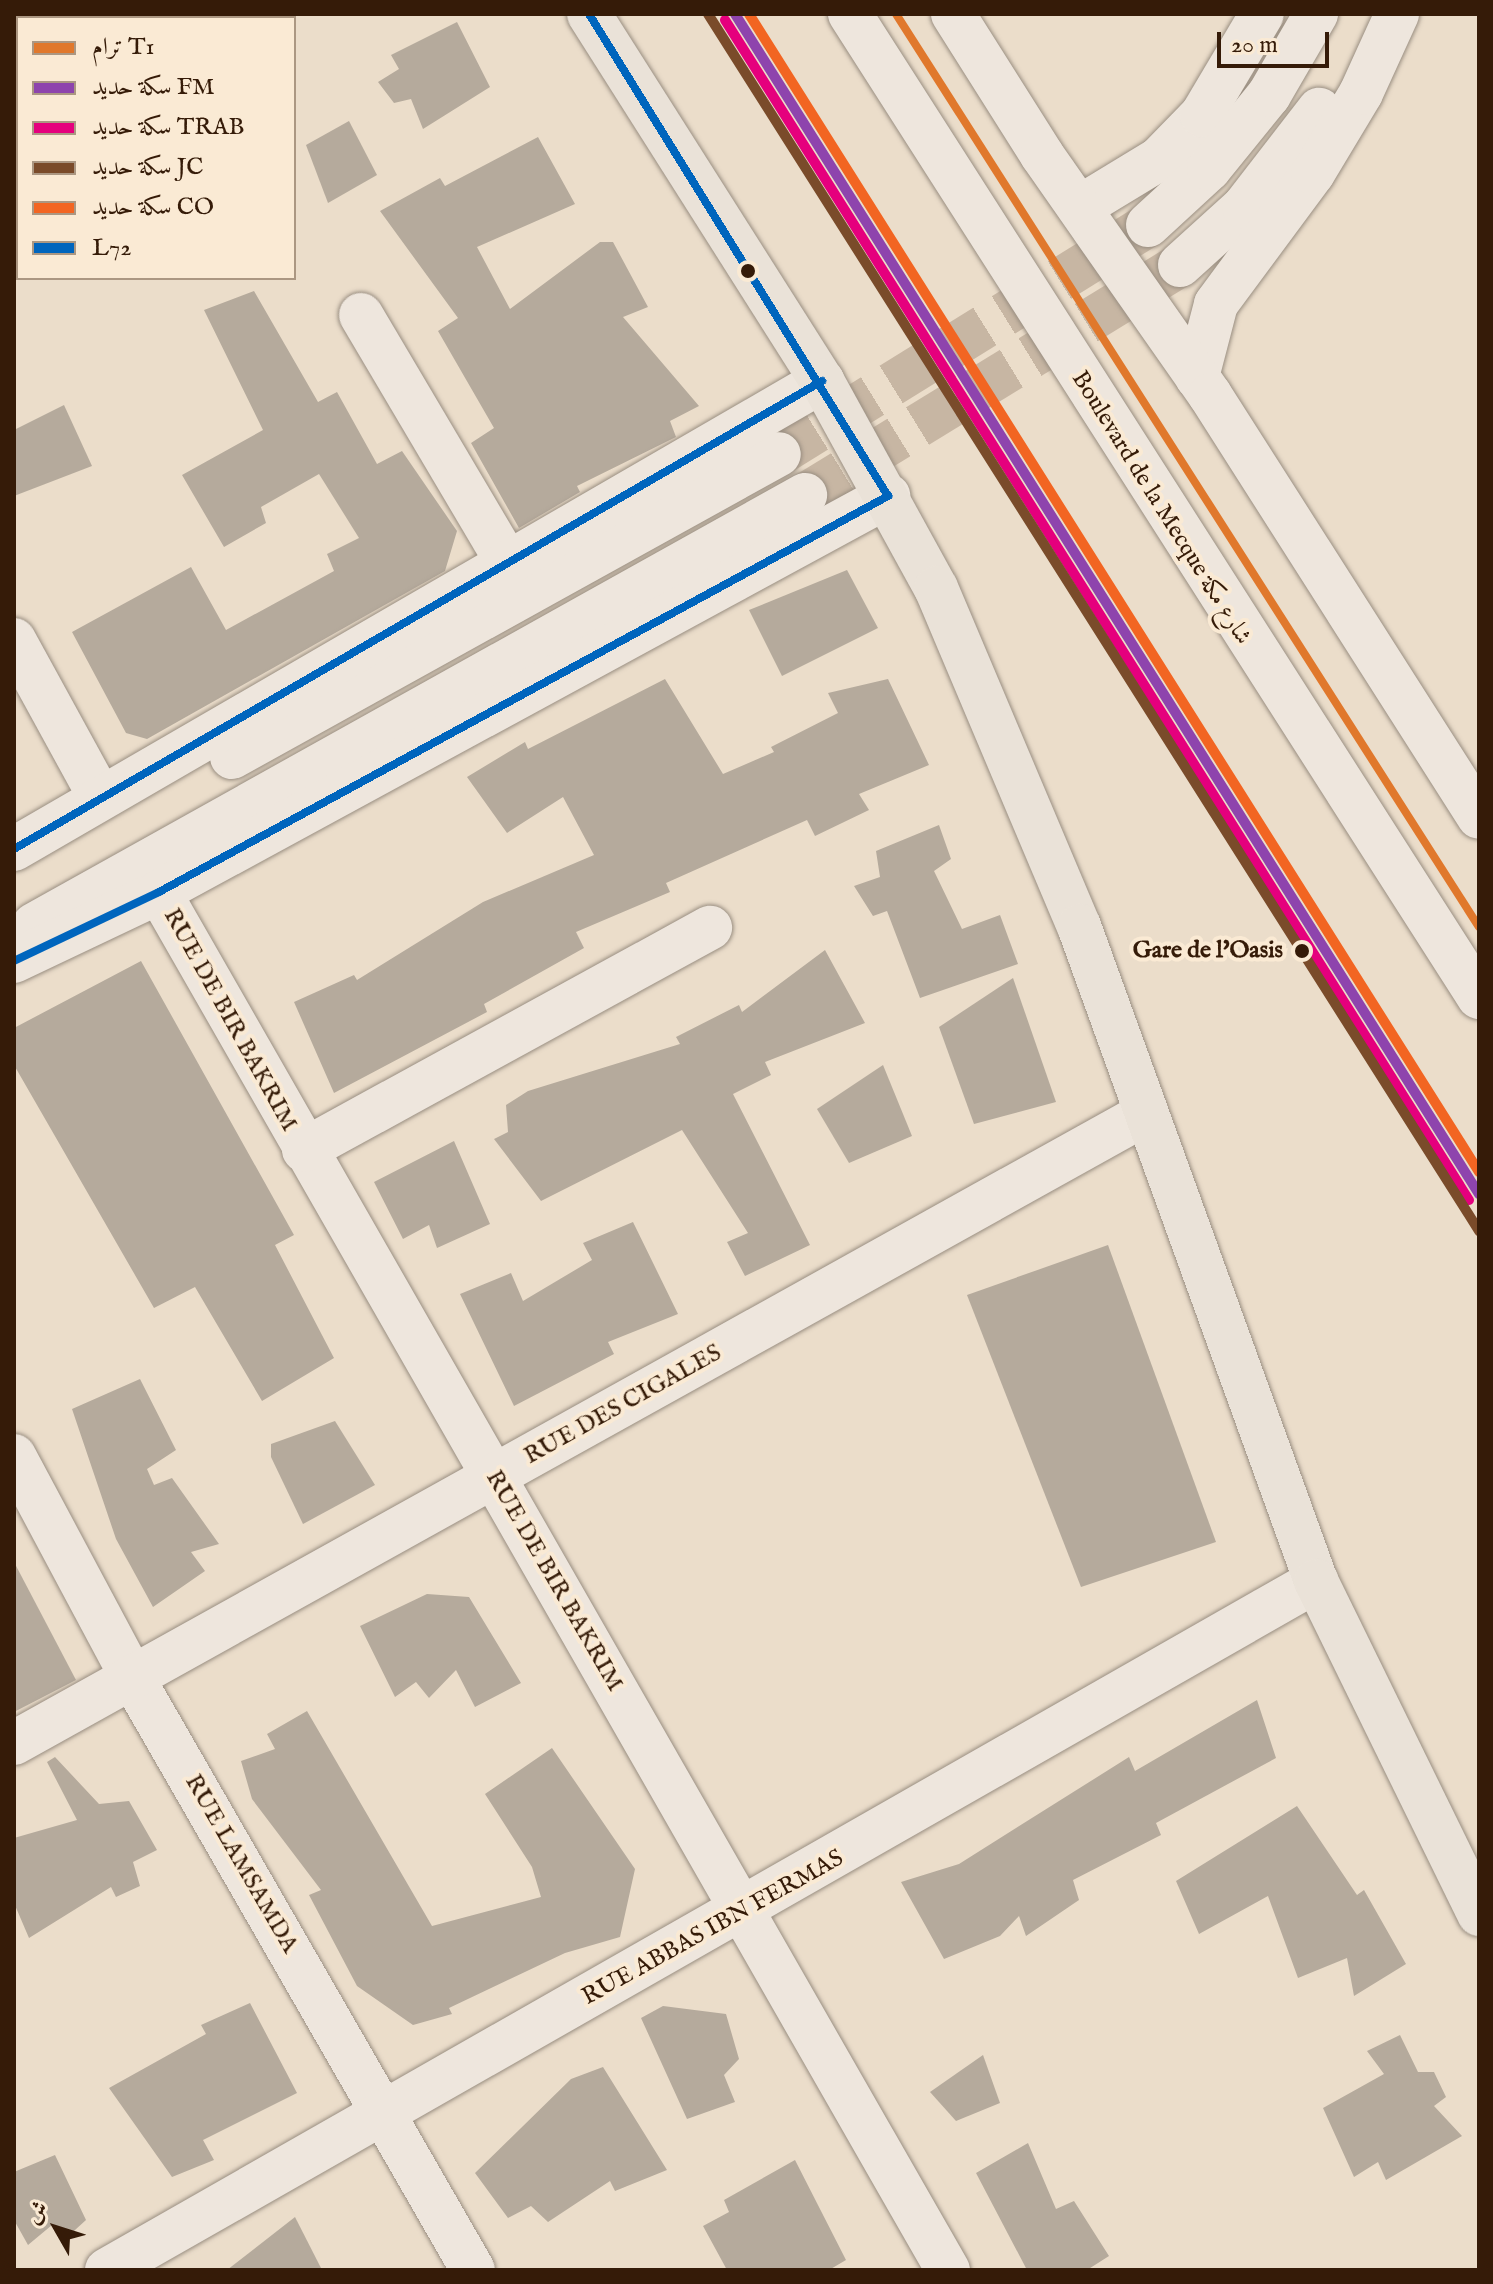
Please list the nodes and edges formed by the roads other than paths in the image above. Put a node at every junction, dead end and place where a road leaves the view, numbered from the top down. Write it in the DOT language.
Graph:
graph roads {
  1 [pos="589,14"];
  2 [pos="850,14"];
  3 [pos="953,14"];
  4 [pos="1262,14"];
  5 [pos="1316,14"];
  6 [pos="1366,14"];
  7 [pos="1397,14"];
  8 [pos="1080,207"];
  9 [pos="1148,225"];
  10 [pos="1180,265"];
  11 [pos="361,315"];
  12 [pos="1197,377"];
  13 [pos="822,381"];
  14 [pos="779,454"];
  15 [pos="805,495"];
  16 [pos="888,496"];
  17 [pos="509,565"];
  18 [pos="14,640"];
  19 [pos="100,797"];
  20 [pos="1479,817"];
  21 [pos="14,849"];
  22 [pos="14,877"];
  23 [pos="159,892"];
  24 [pos="710,928"];
  25 [pos="14,936"];
  26 [pos="14,961"];
  27 [pos="1479,997"];
  28 [pos="1147,1113"];
  29 [pos="304,1150"];
  30 [pos="14,1456"];
  31 [pos="494,1477"];
  32 [pos="1316,1581"];
  33 [pos="132,1677"];
  34 [pos="14,1743"];
  35 [pos="746,1911"];
  36 [pos="1479,1914"];
  37 [pos="384,2109"];
  38 [pos="107,2270"];
  39 [pos="473,2270"];
  40 [pos="948,2270"];
  1 -- 13 [label="main road"];
  2 -- 27 [label="street, Boulevard de la Mecque شارع مكة"];
  3 -- 8 [label="street"];
  4 -- 8 [label="street"];
  5 -- 9 [label="street"];
  6 -- 10 [label="street"];
  7 -- 12 [label="street"];
  8 -- 12 [label="street"];
  11 -- 17 [label="street"];
  12 -- 20 [label="street"];
  13 -- 16 [label="main road"];
  13 -- 17 [label="street"];
  14 -- 22 [label="street"];
  15 -- 25 [label="street"];
  16 -- 23 [label="street"];
  16 -- 28 [label="main road"];
  17 -- 19 [label="street"];
  18 -- 19 [label="street"];
  19 -- 21 [label="street"];
  23 -- 26 [label="street"];
  23 -- 29 [label="street, RUE DE BIR BAKRIM"];
  24 -- 29 [label="street"];
  28 -- 31 [label="street, RUE DES CIGALES"];
  28 -- 32 [label="main road"];
  29 -- 31 [label="street, RUE DE BIR BAKRIM"];
  30 -- 33 [label="street, RUE LAMSAMDA"];
  31 -- 33 [label="street, RUE DES CIGALES"];
  31 -- 35 [label="street, RUE DE BIR BAKRIM"];
  32 -- 35 [label="street, RUE ABBAS IBN FERMAS"];
  32 -- 36 [label="main road"];
  33 -- 34 [label="street, RUE DES CIGALES"];
  33 -- 37 [label="street, RUE LAMSAMDA"];
  35 -- 37 [label="street, RUE ABBAS IBN FERMAS"];
  35 -- 40 [label="street, RUE DE BIR BAKRIM"];
  37 -- 38 [label="street, RUE ABBAS IBN FERMAS"];
  37 -- 39 [label="street, RUE LAMSAMDA"];
}
